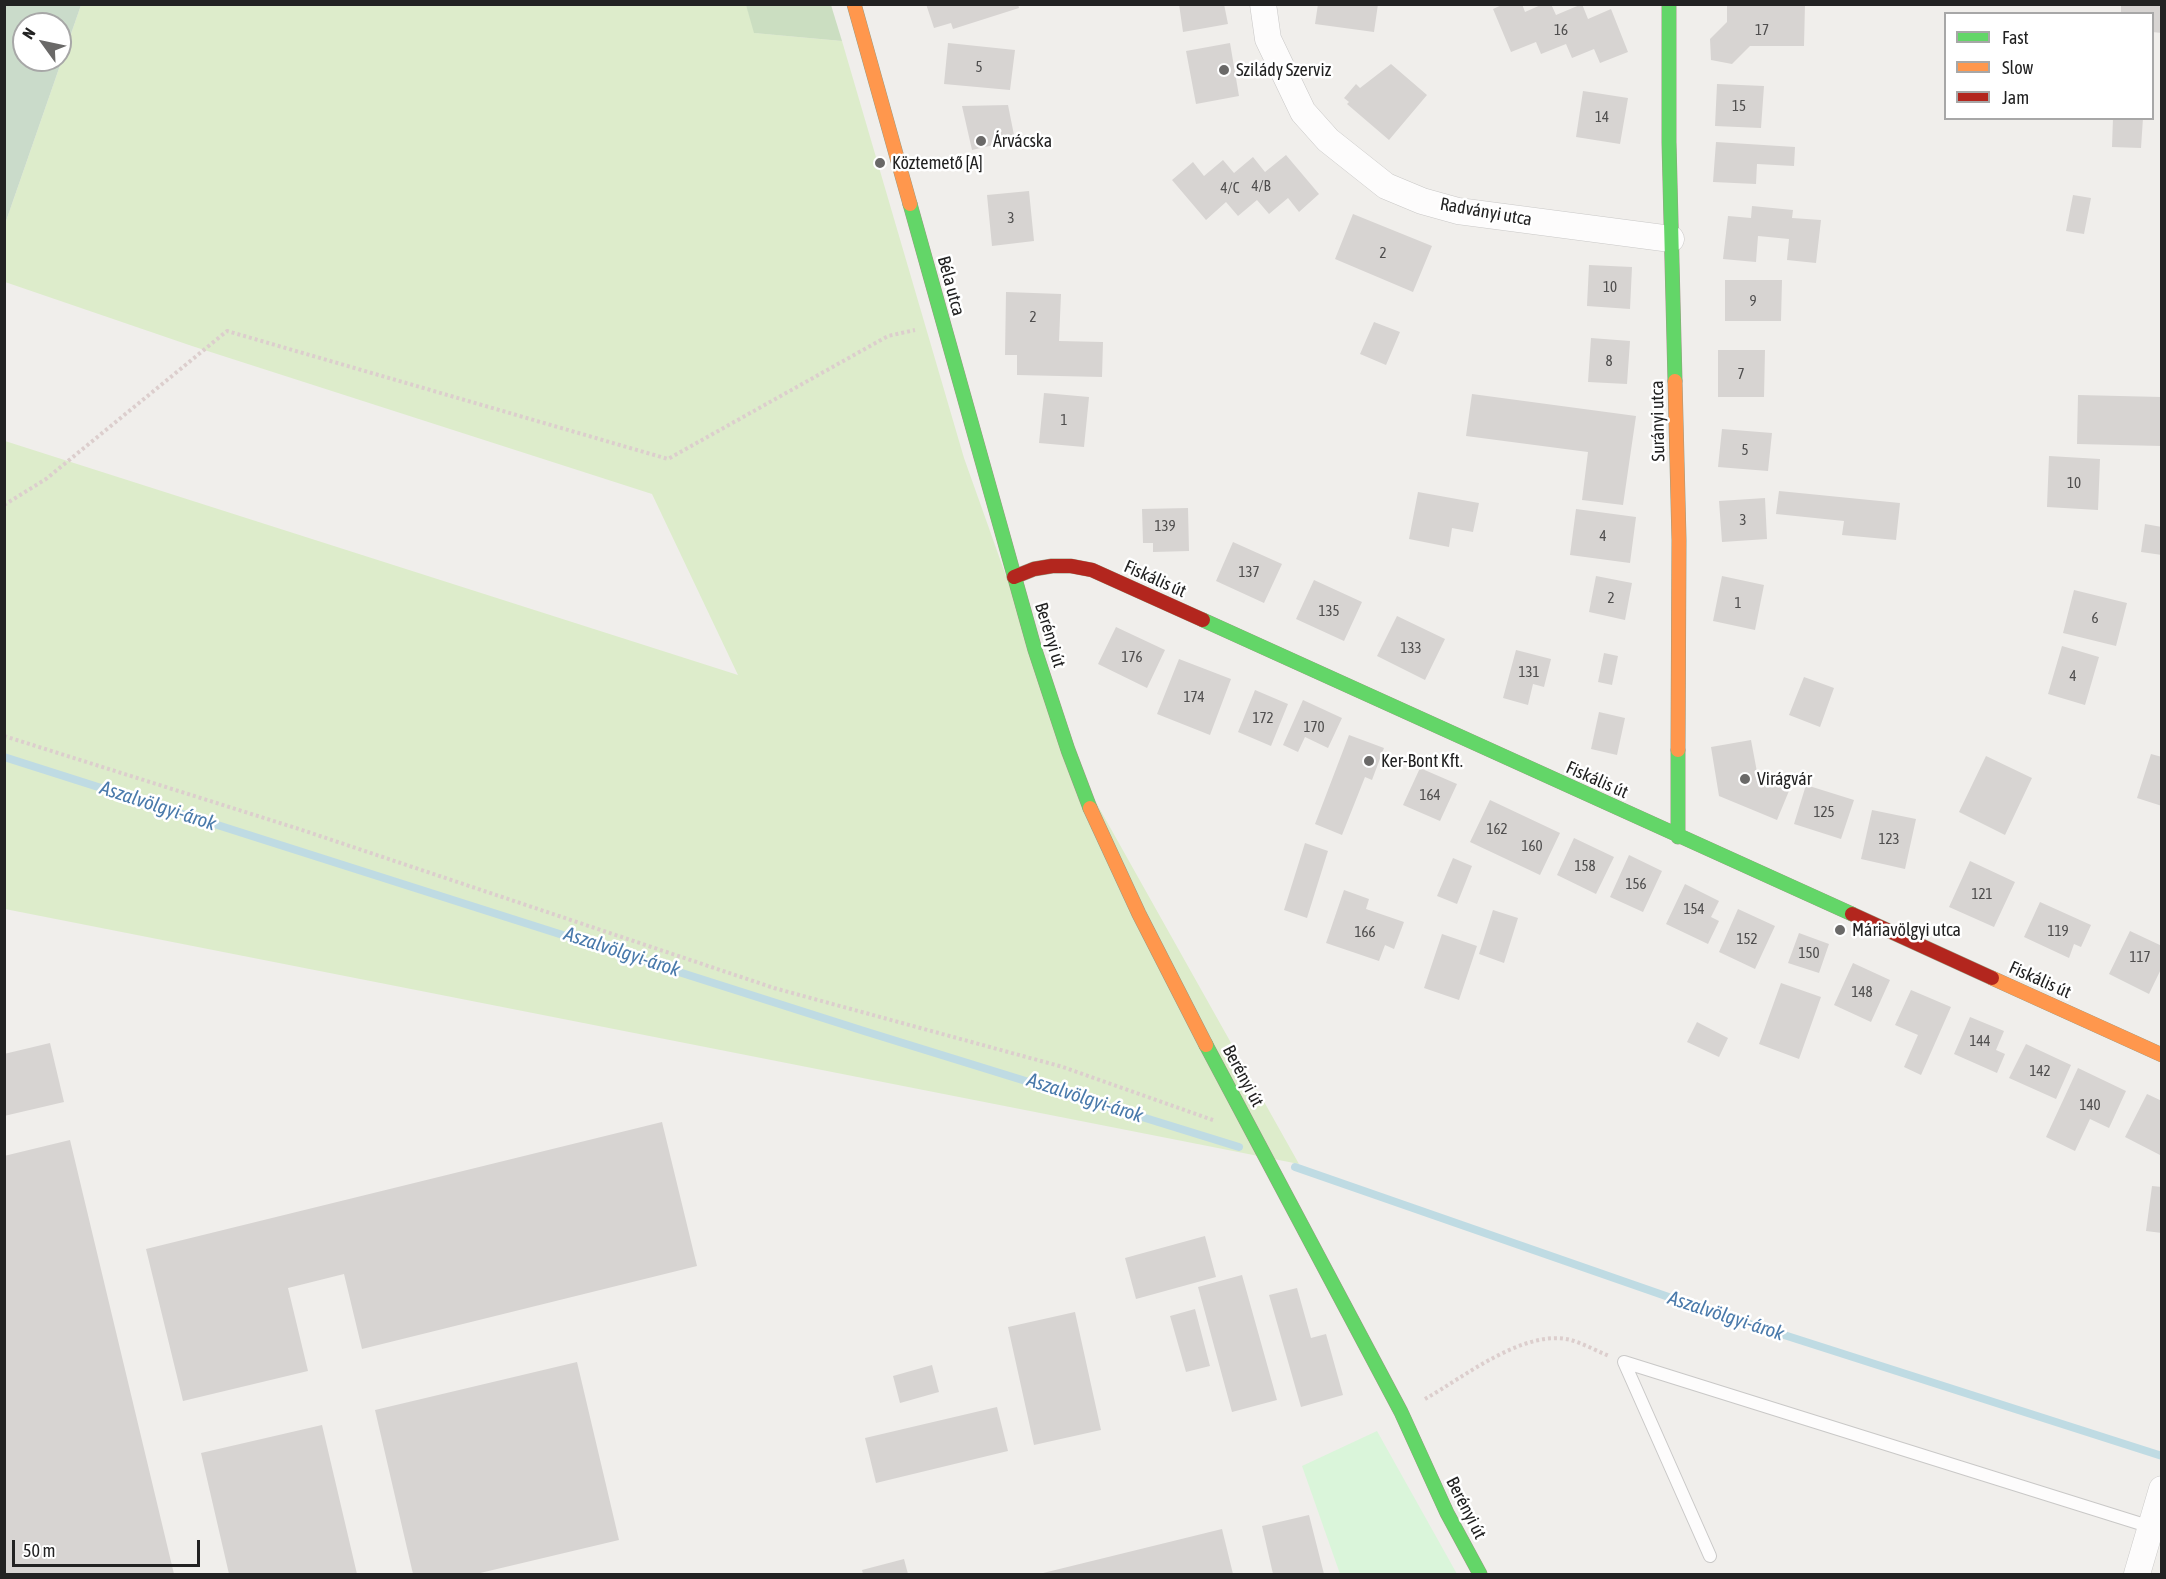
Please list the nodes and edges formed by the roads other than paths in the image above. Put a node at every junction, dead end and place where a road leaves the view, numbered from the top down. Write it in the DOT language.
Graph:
graph roads {
  1 [pos="855,4"];
  2 [pos="1263,4"];
  3 [pos="1669,4"];
  4 [pos="1671,239"];
  5 [pos="1014,578"];
  6 [pos="1678,837"];
  7 [pos="2162,1055"];
  8 [pos="2162,1489"];
  9 [pos="2151,1527"];
  10 [pos="1710,1556"];
  11 [pos="1480,1575"];
  12 [pos="2136,1575"];
  1 -- 5 [label="street, Béla utca"];
  2 -- 4 [label="street, Radványi utca"];
  3 -- 4 [label="street, Surányi utca"];
  4 -- 6 [label="street, Surányi utca"];
  5 -- 6 [label="street, Fiskális út"];
  5 -- 11 [label="street, Berényi út"];
  6 -- 7 [label="street, Fiskális út"];
  8 -- 9 [label="street"];
  9 -- 10 [label="lane"];
  9 -- 12 [label="street"];
}
